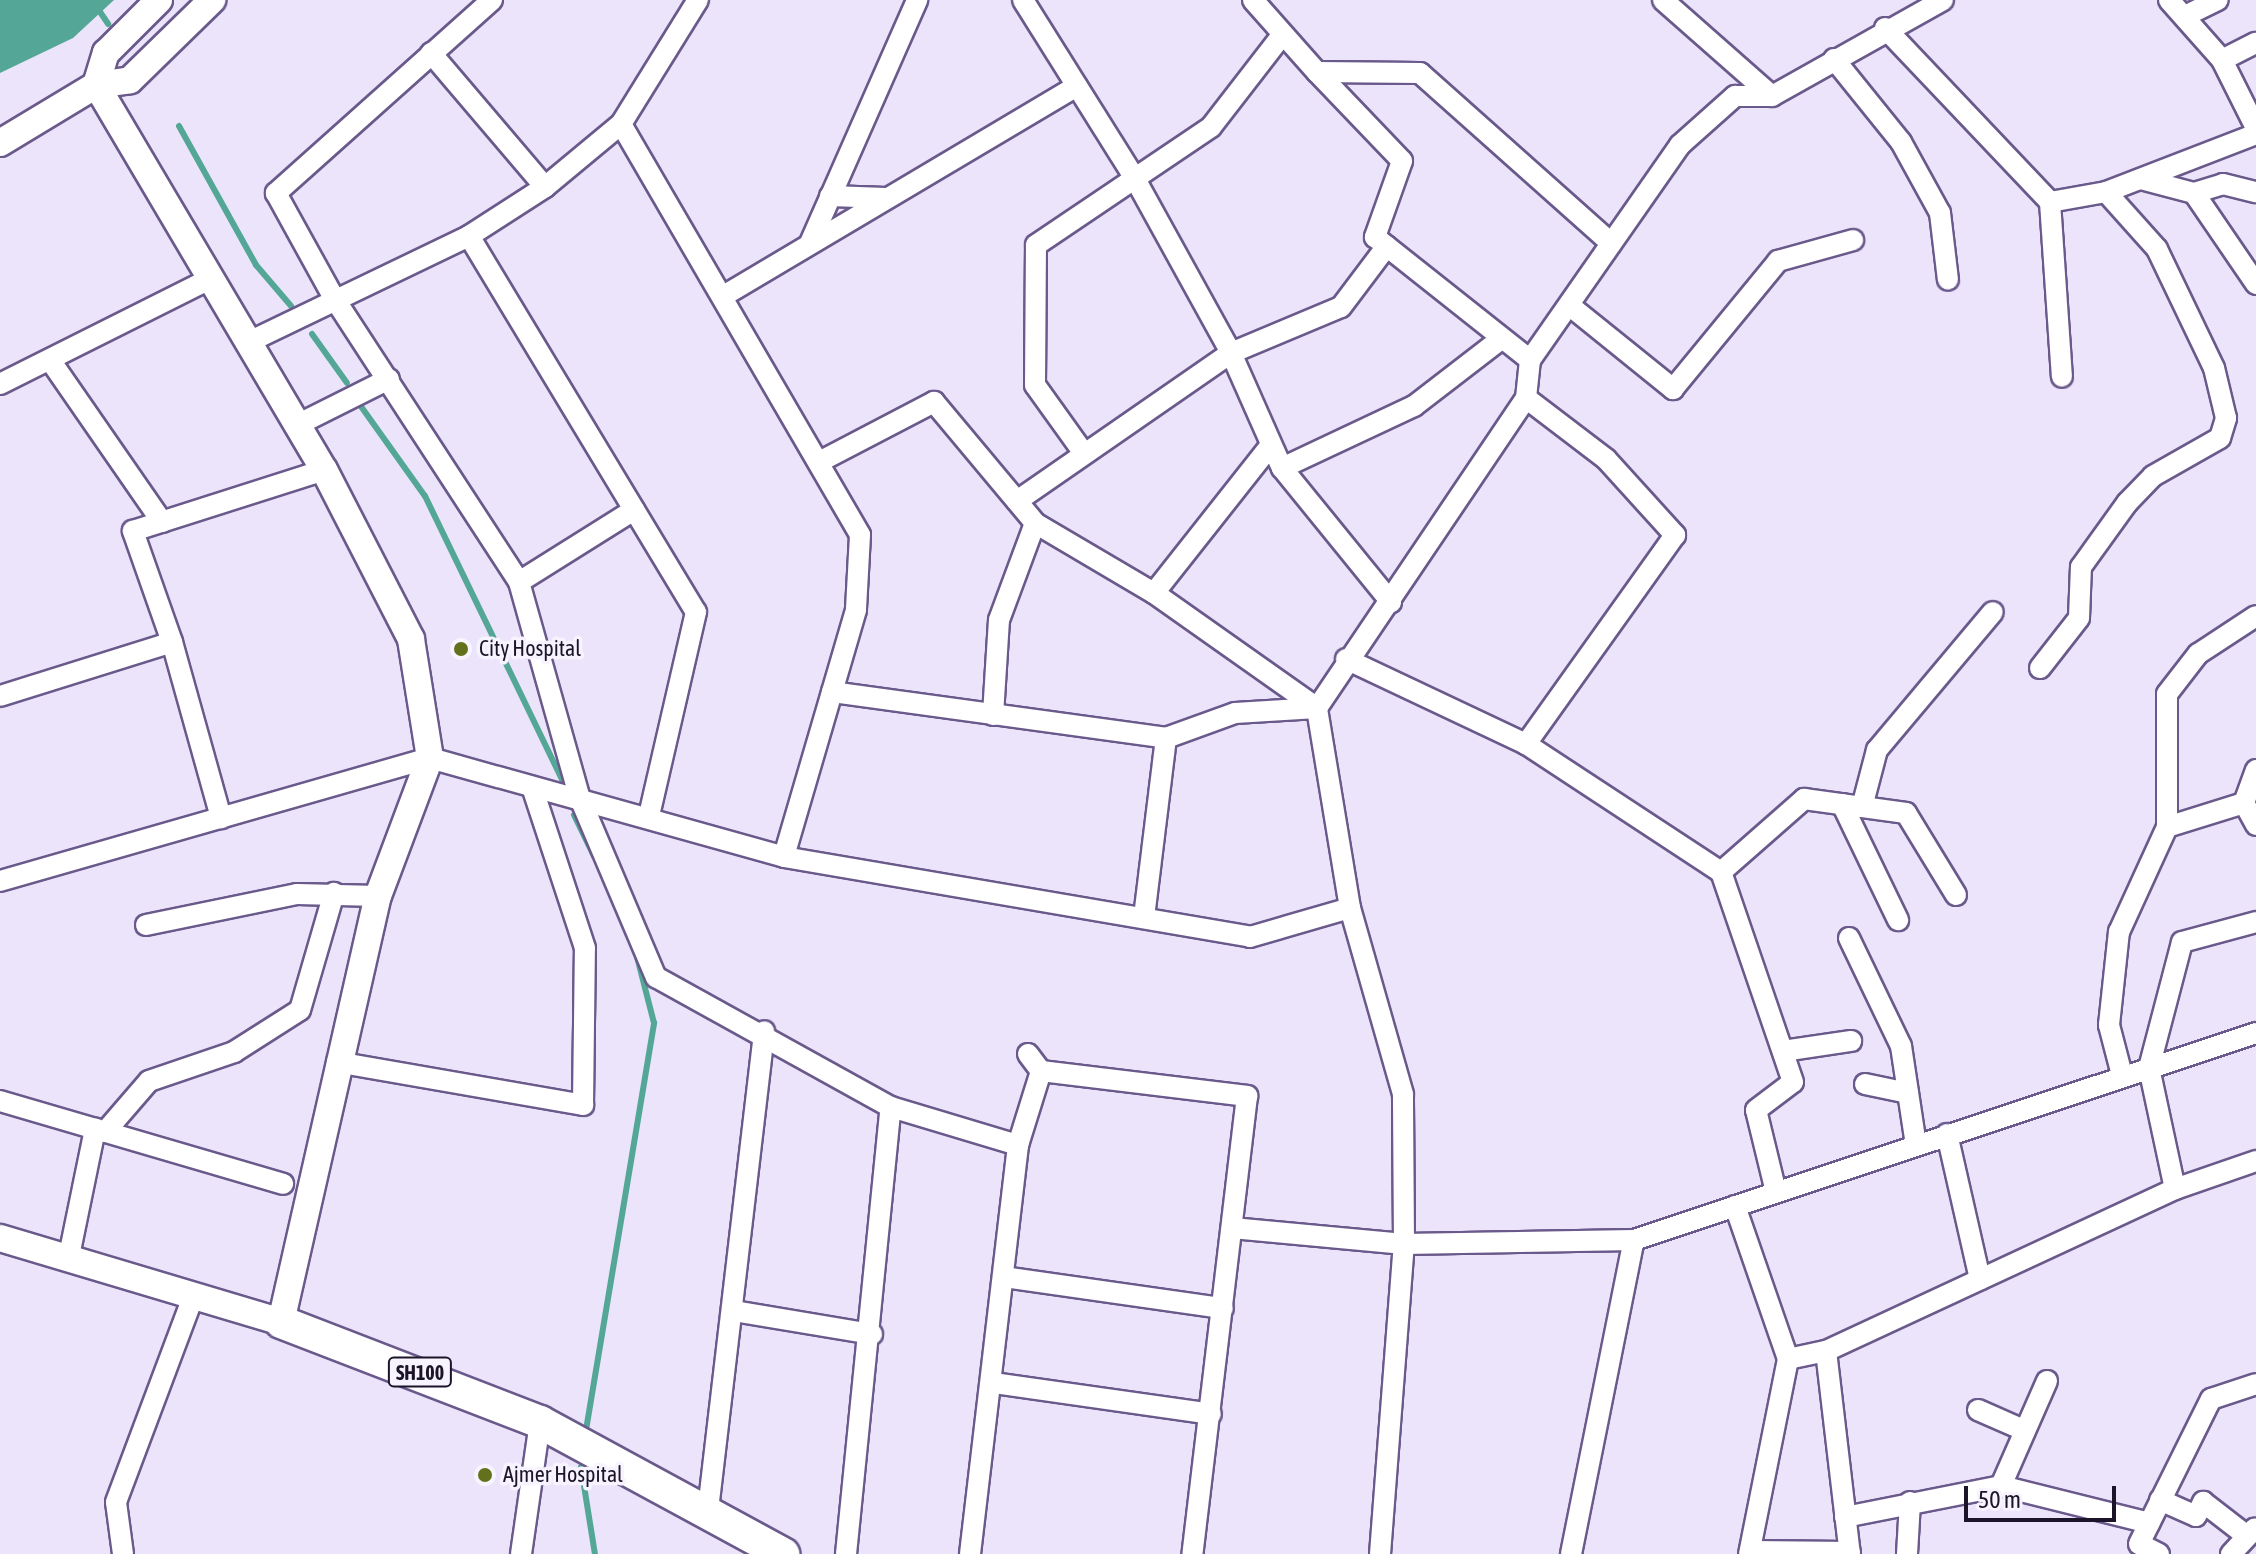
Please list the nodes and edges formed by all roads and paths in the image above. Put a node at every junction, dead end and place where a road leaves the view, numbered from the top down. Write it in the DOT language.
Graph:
graph roads {
  1 [pos="159,0"];
  2 [pos="212,0"];
  3 [pos="492,0"];
  4 [pos="698,0"];
  5 [pos="917,0"];
  6 [pos="1023,0"];
  7 [pos="1253,0"];
  8 [pos="1663,0"];
  9 [pos="1943,0"];
  10 [pos="2169,0"];
  11 [pos="2218,0"];
  12 [pos="2187,15"];
  13 [pos="135,24"];
  14 [pos="1885,28"];
  15 [pos="1282,35"];
  16 [pos="2256,43"];
  17 [pos="157,53"];
  18 [pos="431,53"];
  19 [pos="1834,59"];
  20 [pos="2222,60"];
  21 [pos="1317,72"];
  22 [pos="1744,72"];
  23 [pos="96,85"];
  24 [pos="1077,86"];
  25 [pos="1735,96"];
  26 [pos="1772,96"];
  27 [pos="621,124"];
  28 [pos="2256,128"];
  29 [pos="2256,134"];
  30 [pos="0,143"];
  31 [pos="1134,177"];
  32 [pos="2141,179"];
  33 [pos="545,187"];
  34 [pos="2106,192"];
  35 [pos="2256,192"];
  36 [pos="2194,193"];
  37 [pos="830,196"];
  38 [pos="887,198"];
  39 [pos="2050,202"];
  40 [pos="469,236"];
  41 [pos="1853,240"];
  42 [pos="810,243"];
  43 [pos="1611,243"];
  44 [pos="1387,246"];
  45 [pos="210,279"];
  46 [pos="1948,280"];
  47 [pos="2256,284"];
  48 [pos="725,295"];
  49 [pos="334,298"];
  50 [pos="1569,305"];
  51 [pos="1501,339"];
  52 [pos="249,342"];
  53 [pos="1231,353"];
  54 [pos="50,360"];
  55 [pos="1530,360"];
  56 [pos="2062,377"];
  57 [pos="389,379"];
  58 [pos="0,384"];
  59 [pos="1526,398"];
  60 [pos="295,426"];
  61 [pos="1270,446"];
  62 [pos="1083,452"];
  63 [pos="819,462"];
  64 [pos="1282,468"];
  65 [pos="324,470"];
  66 [pos="146,499"];
  67 [pos="1017,501"];
  68 [pos="634,510"];
  69 [pos="162,522"];
  70 [pos="1035,523"];
  71 [pos="133,531"];
  72 [pos="519,582"];
  73 [pos="1154,593"];
  74 [pos="1391,602"];
  75 [pos="1993,612"];
  76 [pos="2256,616"];
  77 [pos="172,642"];
  78 [pos="1346,659"];
  79 [pos="2040,668"];
  80 [pos="832,692"];
  81 [pos="0,696"];
  82 [pos="1317,708"];
  83 [pos="993,715"];
  84 [pos="1166,738"];
  85 [pos="1526,744"];
  86 [pos="430,758"];
  87 [pos="2256,770"];
  88 [pos="532,787"];
  89 [pos="579,796"];
  90 [pos="2244,803"];
  91 [pos="1852,806"];
  92 [pos="649,815"];
  93 [pos="221,818"];
  94 [pos="2256,825"];
  95 [pos="2167,827"];
  96 [pos="784,857"];
  97 [pos="1721,872"];
  98 [pos="0,881"];
  99 [pos="334,893"];
  100 [pos="1956,895"];
  101 [pos="378,896"];
  102 [pos="1350,908"];
  103 [pos="1144,917"];
  104 [pos="1898,920"];
  105 [pos="2256,922"];
  106 [pos="146,925"];
  107 [pos="1849,938"];
  108 [pos="764,1031"];
  109 [pos="2256,1033"];
  110 [pos="1851,1041"];
  111 [pos="1783,1051"];
  112 [pos="337,1062"];
  113 [pos="2149,1068"];
  114 [pos="2122,1075"];
  115 [pos="1865,1084"];
  116 [pos="1908,1093"];
  117 [pos="0,1101"];
  118 [pos="891,1107"];
  119 [pos="100,1130"];
  120 [pos="1947,1134"];
  121 [pos="1018,1145"];
  122 [pos="1916,1145"];
  123 [pos="2256,1161"];
  124 [pos="283,1184"];
  125 [pos="2175,1189"];
  126 [pos="1776,1192"];
  127 [pos="1735,1206"];
  128 [pos="1232,1228"];
  129 [pos="0,1238"];
  130 [pos="1634,1240"];
  131 [pos="1404,1244"];
  132 [pos="69,1256"];
  133 [pos="1004,1277"];
  134 [pos="1980,1279"];
  135 [pos="194,1295"];
  136 [pos="1223,1308"];
  137 [pos="734,1311"];
  138 [pos="281,1322"];
  139 [pos="872,1334"];
  140 [pos="1826,1351"];
  141 [pos="1788,1359"];
  142 [pos="2047,1381"];
  143 [pos="994,1383"];
  144 [pos="2256,1384"];
  145 [pos="1978,1410"];
  146 [pos="1211,1414"];
  147 [pos="548,1426"];
  148 [pos="2021,1429"];
  149 [pos="2001,1486"];
  150 [pos="2160,1500"];
  151 [pos="1910,1502"];
  152 [pos="708,1510"];
  153 [pos="1845,1517"];
  154 [pos="2149,1523"];
  155 [pos="2252,1531"];
  156 [pos="1750,1552"];
  157 [pos="1850,1553"];
  158 [pos="123,1554"];
  159 [pos="521,1554"];
  160 [pos="783,1554"];
  161 [pos="846,1554"];
  162 [pos="970,1554"];
  163 [pos="1192,1554"];
  164 [pos="1380,1554"];
  165 [pos="1571,1554"];
  166 [pos="1907,1554"];
  167 [pos="2159,1554"];
  168 [pos="2231,1554"];
  1 -- 13 [label="street"];
  2 -- 17 [label="street"];
  3 -- 18 [label="street"];
  4 -- 27 [label="street"];
  5 -- 37 [label="street"];
  6 -- 24 [label="street"];
  7 -- 15 [label="street"];
  8 -- 22 [label="street"];
  9 -- 14 [label="street"];
  10 -- 12 [label="street"];
  11 -- 12 [label="street"];
  12 -- 20 [label="street"];
  13 -- 17 [label="street"];
  13 -- 23 [label="street"];
  14 -- 19 [label="street"];
  14 -- 39 [label="street"];
  15 -- 21 [label="street"];
  15 -- 31 [label="street"];
  16 -- 20 [label="street"];
  17 -- 23 [label="street"];
  18 -- 33 [label="street"];
  18 -- 49 [label="street"];
  19 -- 26 [label="street"];
  19 -- 46 [label="street"];
  20 -- 28 [label="street"];
  21 -- 43 [label="street"];
  21 -- 44 [label="street"];
  22 -- 25 [label="street"];
  22 -- 26 [label="street"];
  23 -- 30 [label="street"];
  23 -- 45 [label="street"];
  24 -- 31 [label="street"];
  24 -- 38 [label="street"];
  25 -- 26 [label="street"];
  25 -- 43 [label="street"];
  27 -- 33 [label="street"];
  27 -- 48 [label="street"];
  29 -- 32 [label="street"];
  31 -- 53 [label="street"];
  31 -- 62 [label="street"];
  32 -- 34 [label="street"];
  32 -- 36 [label="street"];
  33 -- 40 [label="street"];
  34 -- 39 [label="street"];
  34 -- 79 [label="street"];
  35 -- 36 [label="street"];
  36 -- 47 [label="street"];
  37 -- 38 [label="street"];
  37 -- 42 [label="street"];
  38 -- 42 [label="street"];
  39 -- 56 [label="street"];
  40 -- 49 [label="street"];
  40 -- 68 [label="street"];
  41 -- 50 [label="street"];
  42 -- 48 [label="street"];
  43 -- 50 [label="street"];
  44 -- 51 [label="street"];
  44 -- 53 [label="street"];
  45 -- 52 [label="street"];
  45 -- 54 [label="street"];
  48 -- 63 [label="street"];
  49 -- 52 [label="street"];
  49 -- 57 [label="street"];
  50 -- 55 [label="street"];
  51 -- 55 [label="street"];
  51 -- 64 [label="street"];
  52 -- 60 [label="street"];
  53 -- 61 [label="street"];
  53 -- 62 [label="street"];
  54 -- 58 [label="street"];
  54 -- 66 [label="street"];
  55 -- 59 [label="street"];
  57 -- 60 [label="street"];
  57 -- 72 [label="street"];
  59 -- 74 [label="street"];
  59 -- 85 [label="street"];
  60 -- 65 [label="street"];
  61 -- 64 [label="street"];
  61 -- 73 [label="street"];
  62 -- 67 [label="street"];
  63 -- 67 [label="street"];
  63 -- 80 [label="street"];
  64 -- 74 [label="street"];
  65 -- 69 [label="street"];
  65 -- 86 [label="street"];
  66 -- 69 [label="street"];
  66 -- 71 [label="street"];
  67 -- 70 [label="street"];
  68 -- 72 [label="street"];
  68 -- 92 [label="street"];
  69 -- 71 [label="street"];
  70 -- 73 [label="street"];
  70 -- 83 [label="street"];
  71 -- 77 [label="street"];
  72 -- 89 [label="street"];
  73 -- 82 [label="street"];
  74 -- 78 [label="street"];
  75 -- 91 [label="street"];
  76 -- 95 [label="street"];
  77 -- 81 [label="street"];
  77 -- 93 [label="street"];
  78 -- 82 [label="street"];
  78 -- 85 [label="street"];
  80 -- 83 [label="street"];
  80 -- 96 [label="street"];
  82 -- 84 [label="street"];
  82 -- 102 [label="street"];
  83 -- 84 [label="street"];
  84 -- 103 [label="street"];
  85 -- 97 [label="street"];
  86 -- 88 [label="street"];
  86 -- 93 [label="street"];
  86 -- 101 [label="street"];
  87 -- 90 [label="street"];
  88 -- 89 [label="street"];
  88 -- 112 [label="street"];
  89 -- 92 [label="street"];
  89 -- 108 [label="street"];
  90 -- 94 [label="street"];
  90 -- 95 [label="street"];
  91 -- 97 [label="street"];
  91 -- 100 [label="street"];
  91 -- 104 [label="street"];
  92 -- 96 [label="street"];
  93 -- 98 [label="street"];
  95 -- 114 [label="street"];
  96 -- 103 [label="street"];
  97 -- 111 [label="street"];
  99 -- 101 [label="street"];
  99 -- 106 [label="street"];
  99 -- 119 [label="street"];
  101 -- 112 [label="street"];
  102 -- 103 [label="street"];
  102 -- 131 [label="street"];
  105 -- 113 [label="street"];
  107 -- 116 [label="street"];
  108 -- 118 [label="street"];
  108 -- 137 [label="street"];
  109 -- 113 [label="street"];
  110 -- 111 [label="street"];
  111 -- 126 [label="street"];
  112 -- 138 [label="street"];
  113 -- 114 [label="street"];
  113 -- 125 [label="street"];
  114 -- 120 [label="street"];
  115 -- 116 [label="street"];
  116 -- 122 [label="street"];
  117 -- 119 [label="street"];
  118 -- 121 [label="street"];
  118 -- 139 [label="street"];
  119 -- 124 [label="street"];
  119 -- 132 [label="street"];
  120 -- 122 [label="street"];
  120 -- 134 [label="street"];
  121 -- 128 [label="street"];
  121 -- 133 [label="street"];
  122 -- 126 [label="street"];
  123 -- 125 [label="street"];
  125 -- 134 [label="street"];
  126 -- 127 [label="street"];
  127 -- 130 [label="street"];
  127 -- 141 [label="street"];
  128 -- 131 [label="street"];
  128 -- 136 [label="street"];
  129 -- 132 [label="street"];
  130 -- 131 [label="street"];
  130 -- 165 [label="street"];
  131 -- 164 [label="street"];
  132 -- 135 [label="street"];
  133 -- 136 [label="street"];
  133 -- 143 [label="street"];
  134 -- 140 [label="street"];
  135 -- 138 [label="street"];
  135 -- 158 [label="street"];
  136 -- 146 [label="street"];
  137 -- 139 [label="street"];
  137 -- 152 [label="street"];
  138 -- 147 [label="main road, SH100"];
  139 -- 161 [label="street"];
  140 -- 141 [label="street"];
  140 -- 153 [label="street"];
  141 -- 156 [label="street"];
  142 -- 148 [label="street"];
  143 -- 146 [label="street"];
  143 -- 162 [label="street"];
  144 -- 150 [label="street"];
  145 -- 148 [label="street"];
  146 -- 163 [label="street"];
  147 -- 152 [label="main road, SH100"];
  147 -- 159 [label="street"];
  148 -- 149 [label="street"];
  149 -- 151 [label="street"];
  149 -- 154 [label="street"];
  150 -- 154 [label="street"];
  150 -- 155 [label="street"];
  151 -- 153 [label="street"];
  151 -- 166 [label="street"];
  152 -- 160 [label="main road, SH100"];
  153 -- 157 [label="street"];
  154 -- 167 [label="street"];
  155 -- 168 [label="street"];
  156 -- 157 [label="street"];
}
